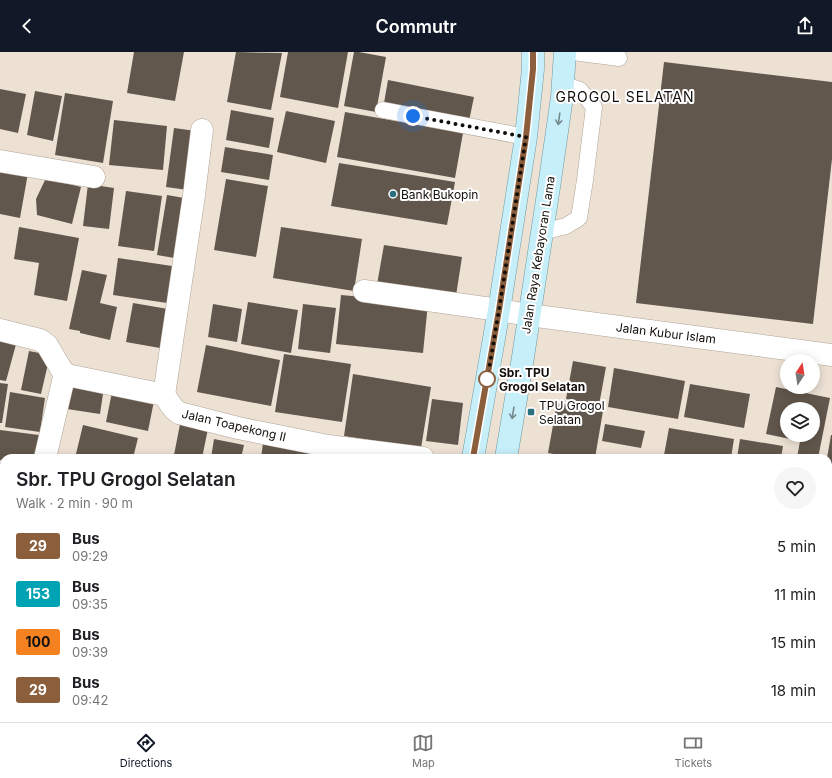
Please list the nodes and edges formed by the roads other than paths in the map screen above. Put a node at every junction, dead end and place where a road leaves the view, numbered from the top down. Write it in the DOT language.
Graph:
graph roads {
  1 [pos="533,52"];
  2 [pos="565,52"];
  3 [pos="573,52"];
  4 [pos="619,58"];
  5 [pos="563,84"];
  6 [pos="383,110"];
  7 [pos="202,130"];
  8 [pos="526,137"];
  9 [pos="0,161"];
  10 [pos="94,177"];
  11 [pos="519,182"];
  12 [pos="549,186"];
  13 [pos="542,232"];
  14 [pos="364,291"];
  15 [pos="499,310"];
  16 [pos="529,315"];
  17 [pos="0,330"];
  18 [pos="832,355"];
  19 [pos="65,374"];
  20 [pos="164,395"];
  21 [pos="46,454"];
  22 [pos="391,454"];
  23 [pos="474,454"];
  24 [pos="507,454"];
  1 -- 8 [label="main road"];
  2 -- 5 [label="main road, Jalan Raya Kebayoran Lama"];
  3 -- 4 [label="lane"];
  5 -- 12 [label="main road, Jalan Raya Kebayoran Lama, one-way"];
  5 -- 13 [label="lane"];
  6 -- 8 [label="lane"];
  7 -- 20 [label="street"];
  8 -- 11 [label="main road"];
  9 -- 10 [label="street"];
  11 -- 12 [label="main road"];
  11 -- 15 [label="main road"];
  12 -- 13 [label="main road, Jalan Raya Kebayoran Lama"];
  13 -- 16 [label="main road, Jalan Raya Kebayoran Lama"];
  14 -- 15 [label="street, Jalan Kubur Islam"];
  15 -- 16 [label="street, Jalan Kubur Islam"];
  15 -- 23 [label="main road"];
  16 -- 18 [label="street, Jalan Kubur Islam"];
  16 -- 24 [label="main road, Jalan Raya Kebayoran Lama, one-way"];
  17 -- 19 [label="street"];
  19 -- 20 [label="street"];
  19 -- 21 [label="street"];
  20 -- 22 [label="street, Jalan Toapekong II"];
}
